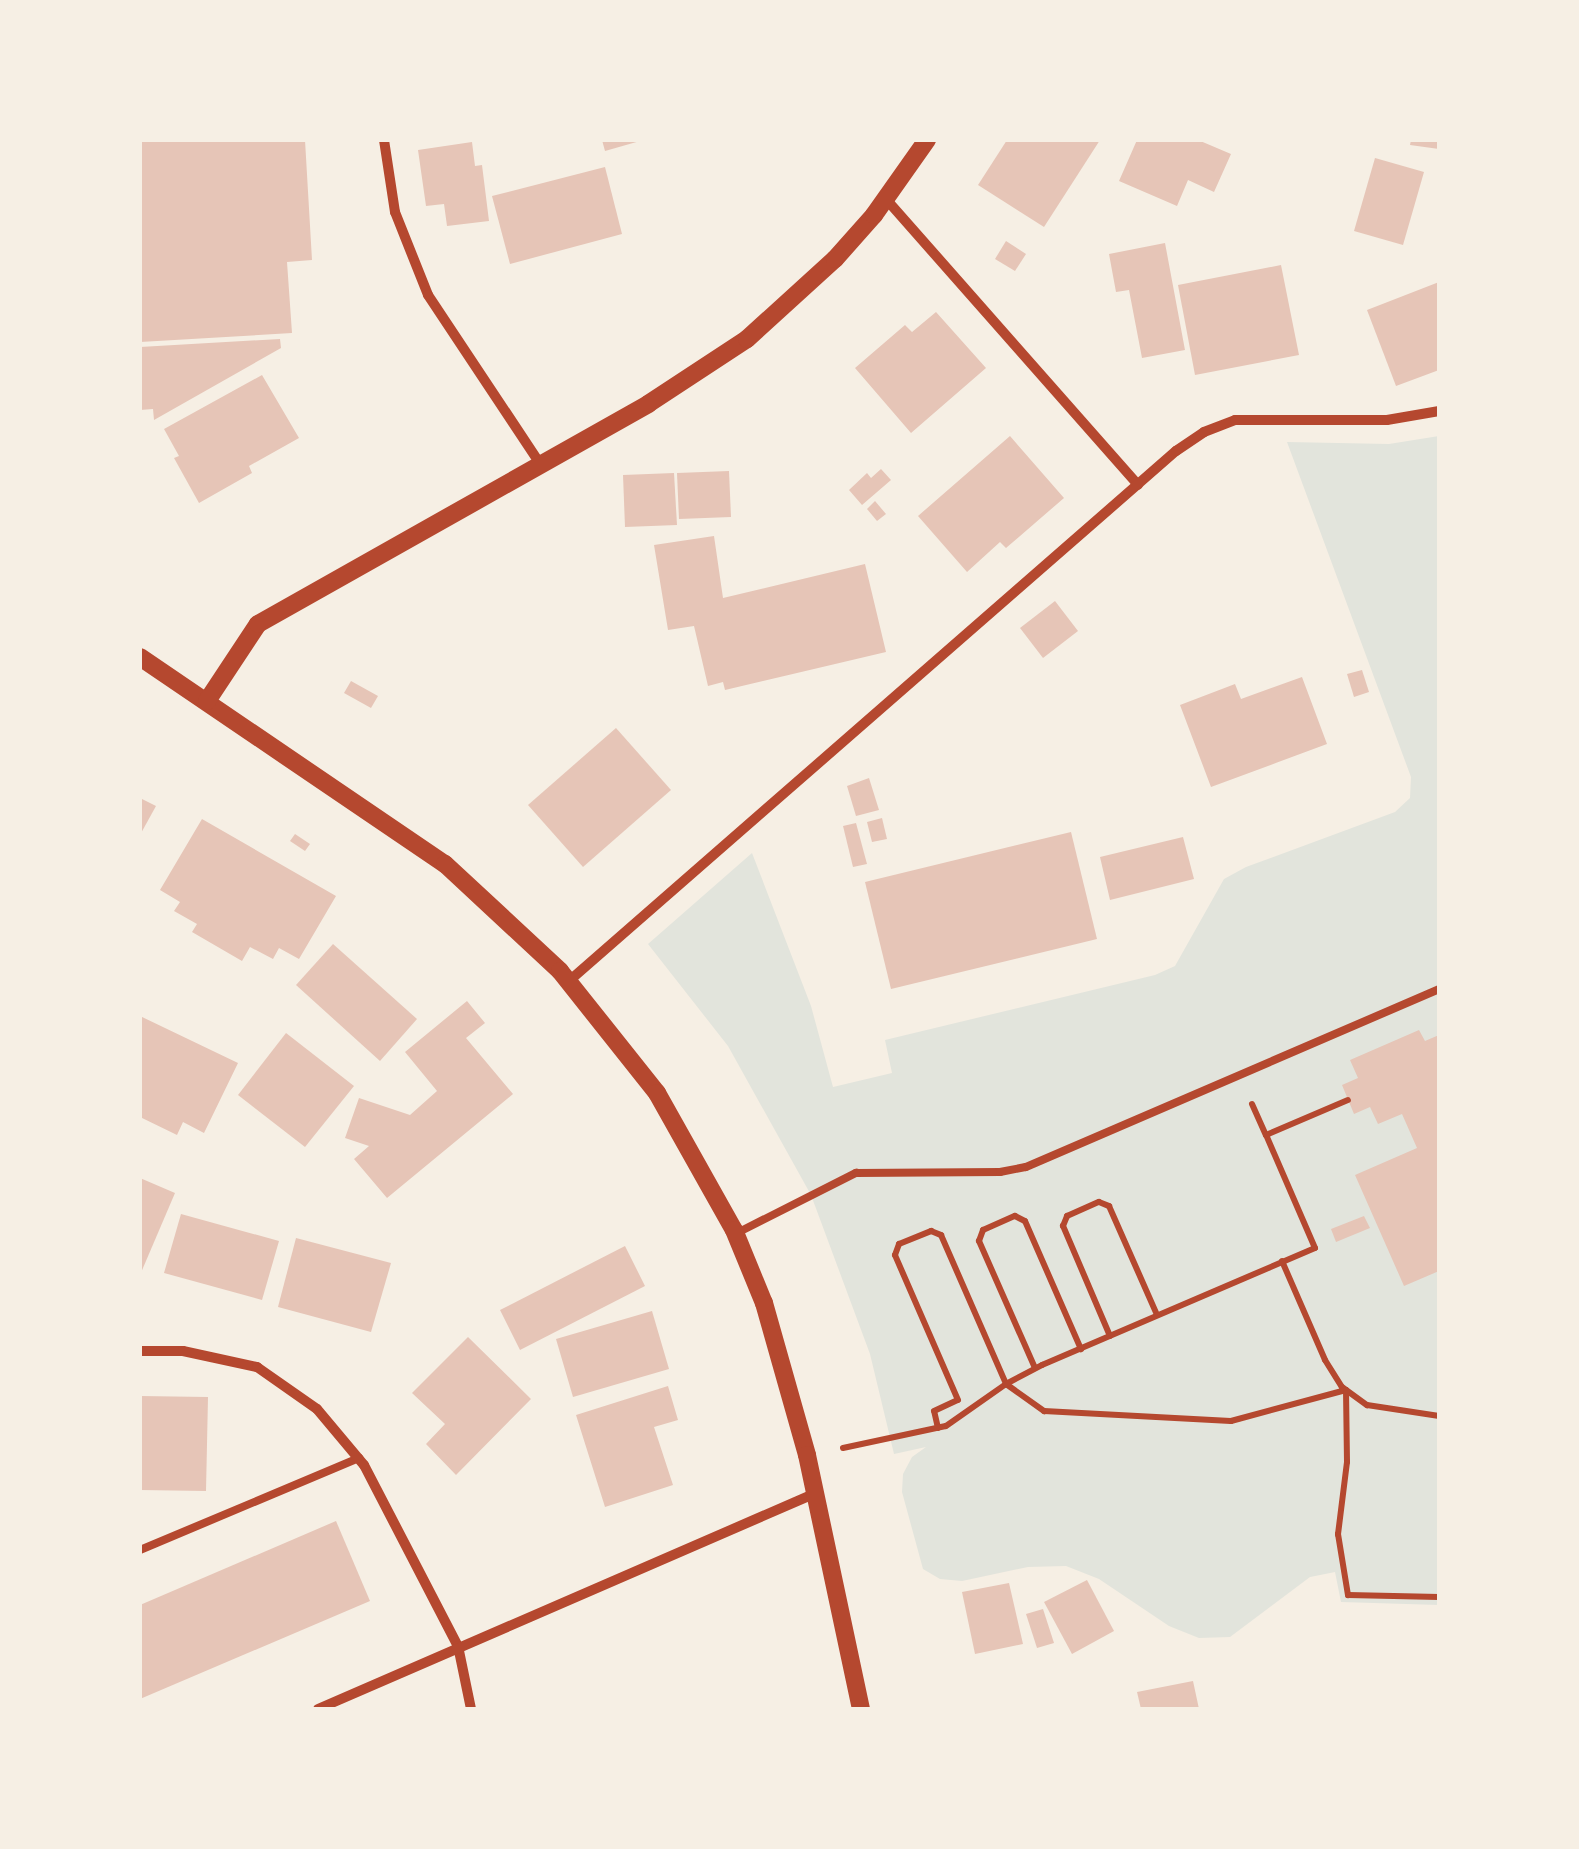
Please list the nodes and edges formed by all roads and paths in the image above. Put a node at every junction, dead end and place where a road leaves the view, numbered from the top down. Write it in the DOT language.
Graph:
graph roads {
  1 [pos="384,140"];
  2 [pos="927,140"];
  3 [pos="886,199"];
  4 [pos="1439,411"];
  5 [pos="541,466"];
  6 [pos="1138,485"];
  7 [pos="140,657"];
  8 [pos="207,701"];
  9 [pos="569,981"];
  10 [pos="1439,989"];
  11 [pos="1348,1100"];
  12 [pos="735,1234"];
  13 [pos="1282,1262"];
  14 [pos="1157,1316"];
  15 [pos="1110,1336"];
  16 [pos="1081,1349"];
  17 [pos="140,1351"];
  18 [pos="1035,1368"];
  19 [pos="1006,1384"];
  20 [pos="1346,1390"];
  21 [pos="1439,1416"];
  22 [pos="938,1428"];
  23 [pos="879,1440"];
  24 [pos="359,1458"];
  25 [pos="816,1494"];
  26 [pos="140,1550"];
  27 [pos="1439,1598"];
  28 [pos="458,1646"];
  29 [pos="318,1709"];
  30 [pos="471,1709"];
  31 [pos="861,1709"];
  1 -- 5 [label="street"];
  2 -- 3 [label="street"];
  3 -- 5 [label="street"];
  3 -- 6 [label="street"];
  4 -- 6 [label="street"];
  5 -- 8 [label="street"];
  6 -- 9 [label="street"];
  7 -- 8 [label="street"];
  8 -- 9 [label="street"];
  9 -- 12 [label="street"];
  10 -- 12 [label="lane"];
  11 -- 13 [label="path"];
  12 -- 25 [label="street"];
  13 -- 14 [label="path"];
  13 -- 20 [label="path"];
  14 -- 15 [label="path"];
  14 -- 15 [label="path"];
  15 -- 16 [label="path"];
  16 -- 18 [label="path"];
  16 -- 18 [label="path"];
  17 -- 24 [label="street"];
  18 -- 19 [label="path"];
  19 -- 20 [label="path"];
  19 -- 22 [label="path"];
  19 -- 22 [label="path"];
  20 -- 21 [label="path"];
  20 -- 27 [label="path"];
  22 -- 23 [label="path"];
  24 -- 26 [label="lane"];
  24 -- 28 [label="street"];
  25 -- 28 [label="street"];
  25 -- 31 [label="street"];
  28 -- 29 [label="street"];
  28 -- 30 [label="street"];
}
